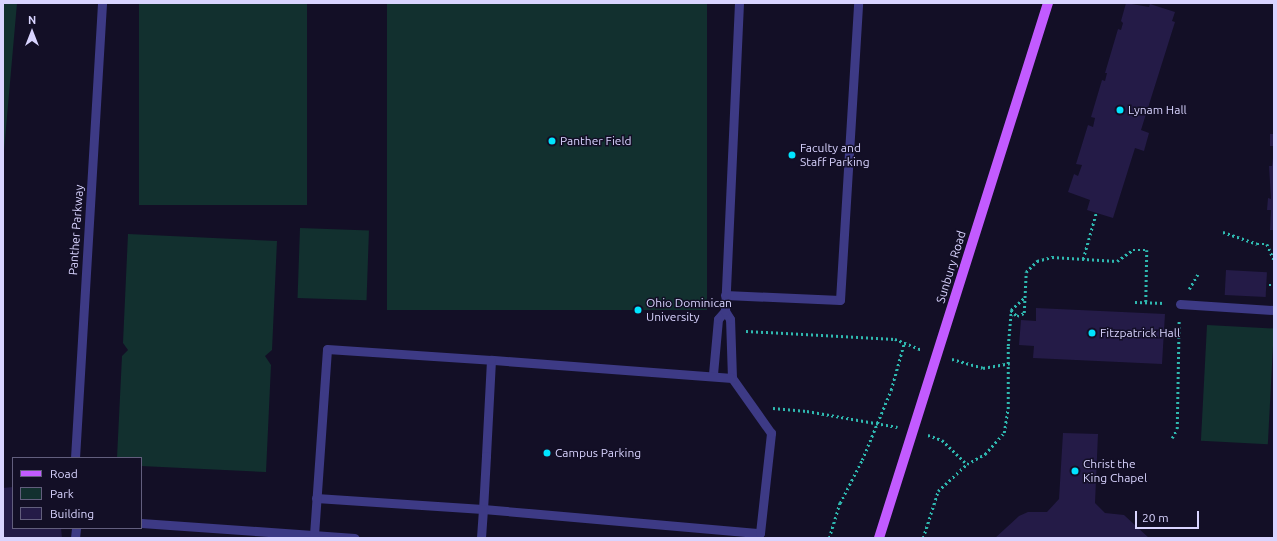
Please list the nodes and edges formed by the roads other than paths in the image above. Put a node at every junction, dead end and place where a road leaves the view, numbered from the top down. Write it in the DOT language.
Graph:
graph roads {
  1 [pos="102,3"];
  2 [pos="739,3"];
  3 [pos="858,3"];
  4 [pos="1048,3"];
  5 [pos="726,295"];
  6 [pos="1180,304"];
  7 [pos="1274,310"];
  8 [pos="725,311"];
  9 [pos="491,360"];
  10 [pos="713,374"];
  11 [pos="732,378"];
  12 [pos="75,457"];
  13 [pos="316,498"];
  14 [pos="482,509"];
  15 [pos="142,523"];
  16 [pos="314,535"];
  17 [pos="354,538"];
  18 [pos="481,538"];
  19 [pos="879,538"];
  1 -- 12 [label="lane, Panther Parkway"];
  2 -- 5 [label="lane"];
  3 -- 5 [label="lane"];
  4 -- 19 [label="main road, Sunbury Road"];
  5 -- 8 [label="lane"];
  6 -- 7 [label="lane"];
  8 -- 10 [label="lane"];
  8 -- 11 [label="lane"];
  9 -- 10 [label="lane"];
  9 -- 13 [label="lane"];
  9 -- 14 [label="lane"];
  10 -- 11 [label="lane"];
  11 -- 14 [label="lane"];
  13 -- 14 [label="lane"];
  13 -- 16 [label="lane"];
  14 -- 18 [label="lane"];
  15 -- 16 [label="lane"];
  16 -- 17 [label="lane"];
}
